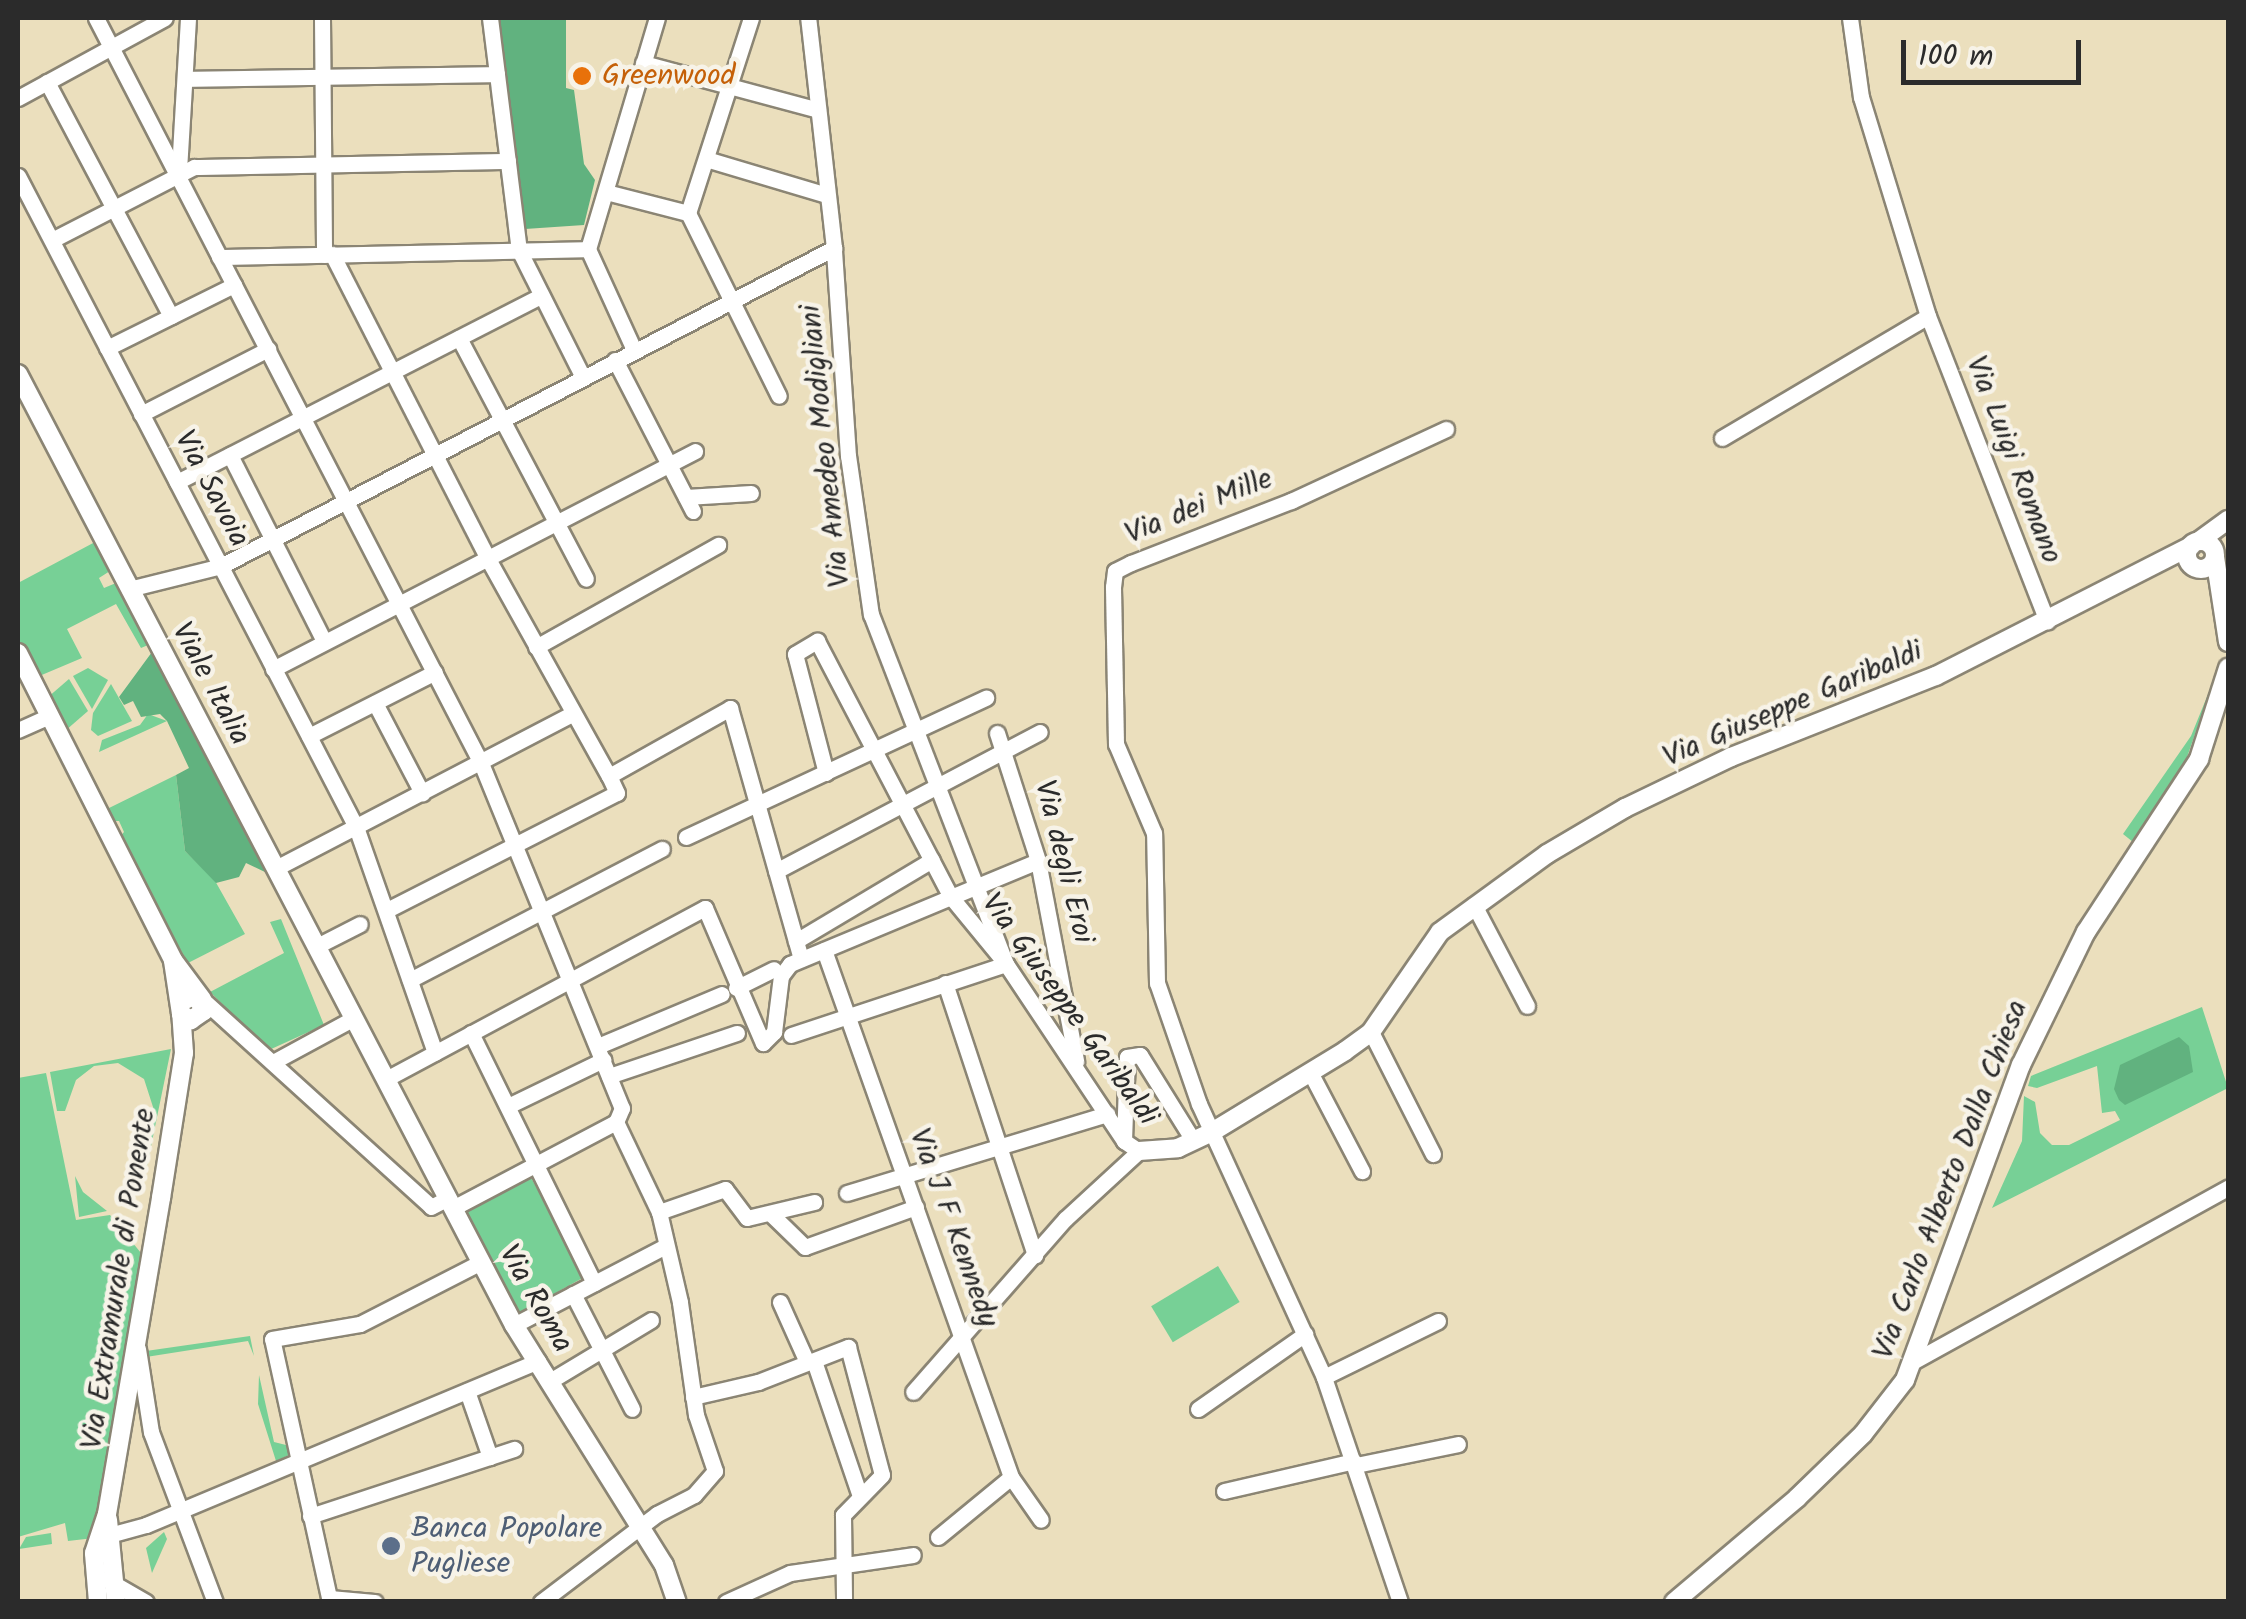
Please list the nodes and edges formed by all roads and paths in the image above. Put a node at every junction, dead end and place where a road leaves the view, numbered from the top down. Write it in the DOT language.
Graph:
graph roads {
  1 [pos="96,18"];
  2 [pos="165,18"];
  3 [pos="188,18"];
  4 [pos="322,18"];
  5 [pos="490,18"];
  6 [pos="657,18"];
  7 [pos="751,18"];
  8 [pos="808,18"];
  9 [pos="1850,18"];
  10 [pos="112,46"];
  11 [pos="644,63"];
  12 [pos="497,74"];
  13 [pos="322,77"];
  14 [pos="186,79"];
  15 [pos="47,82"];
  16 [pos="730,86"];
  17 [pos="18,98"];
  18 [pos="818,110"];
  19 [pos="706,159"];
  20 [pos="508,161"];
  21 [pos="323,164"];
  22 [pos="179,170"];
  23 [pos="18,176"];
  24 [pos="606,192"];
  25 [pos="827,195"];
  26 [pos="116,207"];
  27 [pos="688,214"];
  28 [pos="52,240"];
  29 [pos="834,248"];
  30 [pos="588,249"];
  31 [pos="519,250"];
  32 [pos="328,254"];
  33 [pos="218,257"];
  34 [pos="234,285"];
  35 [pos="541,296"];
  36 [pos="730,299"];
  37 [pos="171,316"];
  38 [pos="1928,316"];
  39 [pos="460,338"];
  40 [pos="107,348"];
  41 [pos="268,349"];
  42 [pos="634,350"];
  43 [pos="615,360"];
  44 [pos="391,371"];
  45 [pos="18,374"];
  46 [pos="583,377"];
  47 [pos="779,396"];
  48 [pos="141,414"];
  49 [pos="304,416"];
  50 [pos="502,419"];
  51 [pos="1446,429"];
  52 [pos="1722,438"];
  53 [pos="695,451"];
  54 [pos="230,454"];
  55 [pos="435,454"];
  56 [pos="669,466"];
  57 [pos="177,482"];
  58 [pos="750,494"];
  59 [pos="348,502"];
  60 [pos="556,521"];
  61 [pos="2225,522"];
  62 [pos="272,539"];
  63 [pos="718,544"];
  64 [pos="2201,555"];
  65 [pos="488,559"];
  66 [pos="221,566"];
  67 [pos="586,579"];
  68 [pos="129,590"];
  69 [pos="400,604"];
  70 [pos="2047,622"];
  71 [pos="2227,633"];
  72 [pos="324,641"];
  73 [pos="536,647"];
  74 [pos="18,653"];
  75 [pos="2228,668"];
  76 [pos="273,669"];
  77 [pos="435,672"];
  78 [pos="986,698"];
  79 [pos="375,703"];
  80 [pos="572,714"];
  81 [pos="48,716"];
  82 [pos="18,730"];
  83 [pos="912,732"];
  84 [pos="1040,732"];
  85 [pos="997,733"];
  86 [pos="309,736"];
  87 [pos="876,749"];
  88 [pos="1004,751"];
  89 [pos="482,763"];
  90 [pos="826,772"];
  91 [pos="609,776"];
  92 [pos="934,788"];
  93 [pos="422,794"];
  94 [pos="904,804"];
  95 [pos="757,805"];
  96 [pos="356,827"];
  97 [pos="686,837"];
  98 [pos="516,844"];
  99 [pos="662,849"];
  100 [pos="932,860"];
  101 [pos="1038,860"];
  102 [pos="276,868"];
  103 [pos="776,871"];
  104 [pos="978,885"];
  105 [pos="950,896"];
  106 [pos="1474,905"];
  107 [pos="386,910"];
  108 [pos="543,910"];
  109 [pos="360,924"];
  110 [pos="796,941"];
  111 [pos="317,946"];
  112 [pos="824,950"];
  113 [pos="801,959"];
  114 [pos="1006,964"];
  115 [pos="774,969"];
  116 [pos="572,979"];
  117 [pos="410,980"];
  118 [pos="945,983"];
  119 [pos="729,991"];
  120 [pos="1527,1006"];
  121 [pos="192,1010"];
  122 [pos="846,1014"];
  123 [pos="354,1018"];
  124 [pos="1371,1032"];
  125 [pos="737,1033"];
  126 [pos="471,1034"];
  127 [pos="792,1034"];
  128 [pos="435,1053"];
  129 [pos="600,1053"];
  130 [pos="272,1062"];
  131 [pos="1077,1065"];
  132 [pos="1310,1072"];
  133 [pos="610,1076"];
  134 [pos="386,1080"];
  135 [pos="508,1106"];
  136 [pos="1107,1114"];
  137 [pos="616,1122"];
  138 [pos="1212,1132"];
  139 [pos="1193,1140"];
  140 [pos="1132,1146"];
  141 [pos="998,1147"];
  142 [pos="1433,1154"];
  143 [pos="534,1166"];
  144 [pos="1362,1171"];
  145 [pos="905,1175"];
  146 [pos="2228,1188"];
  147 [pos="846,1193"];
  148 [pos="814,1202"];
  149 [pos="450,1203"];
  150 [pos="916,1207"];
  151 [pos="659,1212"];
  152 [pos="772,1215"];
  153 [pos="664,1246"];
  154 [pos="1035,1255"];
  155 [pos="481,1262"];
  156 [pos="594,1283"];
  157 [pos="573,1294"];
  158 [pos="780,1302"];
  159 [pos="651,1320"];
  160 [pos="1438,1321"];
  161 [pos="514,1325"];
  162 [pos="1305,1334"];
  163 [pos="963,1337"];
  164 [pos="602,1349"];
  165 [pos="538,1361"];
  166 [pos="811,1361"];
  167 [pos="1914,1361"];
  168 [pos="1324,1377"];
  169 [pos="550,1381"];
  170 [pos="135,1386"];
  171 [pos="467,1391"];
  172 [pos="913,1392"];
  173 [pos="693,1396"];
  174 [pos="632,1409"];
  175 [pos="1198,1409"];
  176 [pos="1458,1444"];
  177 [pos="514,1448"];
  178 [pos="490,1456"];
  179 [pos="299,1462"];
  180 [pos="1355,1463"];
  181 [pos="1011,1477"];
  182 [pos="1224,1491"];
  183 [pos="859,1493"];
  184 [pos="182,1509"];
  185 [pos="310,1516"];
  186 [pos="1040,1520"];
  187 [pos="642,1530"];
  188 [pos="106,1537"];
  189 [pos="938,1537"];
  190 [pos="913,1555"];
  191 [pos="838,1563"];
  192 [pos="92,1573"];
  193 [pos="116,1592"];
  194 [pos="329,1600"];
  195 [pos="98,1602"];
  196 [pos="146,1602"];
  197 [pos="215,1602"];
  198 [pos="375,1602"];
  199 [pos="541,1602"];
  200 [pos="677,1602"];
  201 [pos="726,1602"];
  202 [pos="844,1602"];
  203 [pos="1400,1602"];
  204 [pos="1674,1602"];
  1 -- 10 [label="street"];
  2 -- 10 [label="street"];
  3 -- 14 [label="street"];
  4 -- 13 [label="street"];
  5 -- 12 [label="street"];
  6 -- 11 [label="street"];
  7 -- 16 [label="street"];
  8 -- 18 [label="street, Via Amedeo Modigliani"];
  9 -- 38 [label="street, Via Luigi Romano"];
  10 -- 15 [label="street"];
  10 -- 22 [label="street"];
  11 -- 16 [label="street"];
  11 -- 24 [label="street"];
  12 -- 13 [label="street"];
  12 -- 20 [label="street"];
  13 -- 14 [label="street"];
  13 -- 21 [label="street"];
  14 -- 22 [label="street"];
  15 -- 17 [label="street"];
  15 -- 26 [label="street"];
  16 -- 18 [label="street"];
  16 -- 19 [label="street"];
  18 -- 25 [label="street, Via Amedeo Modigliani"];
  19 -- 25 [label="street"];
  19 -- 27 [label="street"];
  20 -- 21 [label="street"];
  20 -- 31 [label="street"];
  21 -- 22 [label="street"];
  21 -- 32 [label="street"];
  22 -- 26 [label="street"];
  22 -- 33 [label="street"];
  23 -- 28 [label="street, Via Savoia"];
  24 -- 27 [label="street"];
  24 -- 30 [label="street"];
  25 -- 29 [label="street, Via Amedeo Modigliani"];
  26 -- 28 [label="street"];
  26 -- 37 [label="street"];
  27 -- 36 [label="street"];
  28 -- 40 [label="street, Via Savoia"];
  29 -- 36 [label="street"];
  29 -- 83 [label="street, Via Amedeo Modigliani"];
  30 -- 31 [label="street"];
  30 -- 42 [label="street"];
  31 -- 32 [label="street"];
  31 -- 35 [label="street"];
  32 -- 33 [label="street"];
  32 -- 44 [label="street"];
  33 -- 34 [label="street"];
  34 -- 37 [label="street"];
  34 -- 41 [label="street"];
  35 -- 39 [label="street"];
  35 -- 46 [label="street"];
  36 -- 42 [label="street"];
  36 -- 47 [label="street"];
  37 -- 40 [label="street"];
  38 -- 52 [label="street"];
  38 -- 70 [label="street, Via Luigi Romano"];
  39 -- 44 [label="street"];
  39 -- 50 [label="street"];
  40 -- 48 [label="street, Via Savoia"];
  41 -- 48 [label="street"];
  41 -- 49 [label="street"];
  42 -- 43 [label="street"];
  43 -- 46 [label="street"];
  43 -- 56 [label="street"];
  44 -- 49 [label="street"];
  44 -- 55 [label="street"];
  45 -- 68 [label="main road, Viale Italia"];
  46 -- 50 [label="street"];
  48 -- 57 [label="street, Via Savoia"];
  49 -- 54 [label="street"];
  49 -- 59 [label="street"];
  50 -- 55 [label="street"];
  50 -- 60 [label="street"];
  51 -- 138 [label="street, Via dei Mille"];
  53 -- 56 [label="street"];
  54 -- 57 [label="street"];
  54 -- 62 [label="street"];
  55 -- 59 [label="street"];
  55 -- 65 [label="street"];
  56 -- 58 [label="street"];
  56 -- 60 [label="street"];
  57 -- 66 [label="street, Via Savoia"];
  59 -- 62 [label="street"];
  59 -- 69 [label="street"];
  60 -- 65 [label="street"];
  60 -- 67 [label="street"];
  61 -- 64 [label="main road"];
  62 -- 66 [label="street"];
  62 -- 72 [label="street"];
  63 -- 73 [label="street"];
  64 -- 70 [label="main road, Via Giuseppe Garibaldi"];
  64 -- 71 [label="main road"];
  65 -- 69 [label="street"];
  65 -- 73 [label="street"];
  66 -- 68 [label="street"];
  66 -- 76 [label="street, Via Savoia"];
  68 -- 102 [label="main road, Viale Italia"];
  69 -- 72 [label="street"];
  69 -- 77 [label="street"];
  70 -- 106 [label="main road, Via Giuseppe Garibaldi"];
  72 -- 76 [label="street"];
  73 -- 80 [label="street"];
  74 -- 81 [label="main road"];
  75 -- 167 [label="main road, Via Carlo Alberto Dalla Chiesa"];
  76 -- 86 [label="street, Via Savoia"];
  77 -- 79 [label="street"];
  77 -- 89 [label="street"];
  78 -- 83 [label="street"];
  79 -- 86 [label="street"];
  79 -- 93 [label="street"];
  80 -- 89 [label="street"];
  80 -- 91 [label="street"];
  81 -- 82 [label="street"];
  81 -- 121 [label="main road"];
  83 -- 87 [label="street"];
  83 -- 92 [label="street, Via Amedeo Modigliani"];
  84 -- 88 [label="street"];
  85 -- 88 [label="street, Via degli Eroi"];
  86 -- 96 [label="street, Via Savoia"];
  87 -- 90 [label="street"];
  87 -- 90 [label="street"];
  87 -- 94 [label="street"];
  88 -- 92 [label="street"];
  88 -- 101 [label="street, Via degli Eroi"];
  89 -- 93 [label="street"];
  89 -- 98 [label="street"];
  90 -- 95 [label="street"];
  91 -- 95 [label="street"];
  91 -- 98 [label="street"];
  92 -- 94 [label="street"];
  92 -- 104 [label="street, Via Amedeo Modigliani"];
  93 -- 96 [label="street"];
  94 -- 100 [label="street"];
  94 -- 103 [label="street"];
  95 -- 97 [label="street"];
  95 -- 103 [label="street"];
  96 -- 102 [label="street"];
  96 -- 107 [label="street, Via Savoia"];
  98 -- 107 [label="street"];
  98 -- 108 [label="street"];
  99 -- 108 [label="street"];
  100 -- 105 [label="street"];
  100 -- 110 [label="street"];
  101 -- 104 [label="street"];
  101 -- 131 [label="street, Via degli Eroi"];
  102 -- 111 [label="main road, Viale Italia"];
  103 -- 110 [label="street"];
  104 -- 105 [label="street"];
  104 -- 114 [label="street, Via Amedeo Modigliani"];
  105 -- 112 [label="street, Via Giuseppe Garibaldi"];
  105 -- 114 [label="street, Via Giuseppe Garibaldi"];
  106 -- 120 [label="street"];
  106 -- 124 [label="main road, Via Giuseppe Garibaldi"];
  107 -- 117 [label="street, Via Savoia"];
  108 -- 116 [label="street"];
  108 -- 117 [label="street"];
  109 -- 111 [label="street"];
  110 -- 113 [label="street"];
  111 -- 123 [label="main road, Viale Italia"];
  112 -- 113 [label="street, Via Giuseppe Garibaldi"];
  112 -- 122 [label="street, Via J F Kennedy"];
  113 -- 119 [label="street"];
  114 -- 118 [label="street"];
  114 -- 131 [label="street, Via Giuseppe Garibaldi"];
  115 -- 119 [label="street"];
  116 -- 119 [label="street"];
  116 -- 126 [label="street"];
  116 -- 129 [label="street"];
  117 -- 128 [label="street, Via Savoia"];
  118 -- 122 [label="street"];
  118 -- 141 [label="street"];
  119 -- 129 [label="street"];
  121 -- 130 [label="street"];
  121 -- 170 [label="main road, Via Extramurale di Ponente"];
  122 -- 127 [label="street"];
  122 -- 145 [label="street, Via J F Kennedy"];
  123 -- 130 [label="street"];
  123 -- 134 [label="main road, Via Roma"];
  124 -- 132 [label="main road, Via Giuseppe Garibaldi"];
  124 -- 142 [label="street"];
  125 -- 133 [label="street"];
  126 -- 128 [label="street"];
  126 -- 135 [label="street"];
  128 -- 134 [label="street"];
  129 -- 133 [label="street"];
  129 -- 135 [label="street"];
  130 -- 149 [label="street"];
  131 -- 136 [label="street, Via Giuseppe Garibaldi"];
  132 -- 138 [label="main road, Via Giuseppe Garibaldi"];
  132 -- 144 [label="street"];
  133 -- 137 [label="street"];
  134 -- 149 [label="main road, Via Roma"];
  135 -- 143 [label="street"];
  136 -- 140 [label="street, Via Giuseppe Garibaldi"];
  136 -- 141 [label="street"];
  137 -- 143 [label="street"];
  137 -- 151 [label="street"];
  138 -- 139 [label="main road, Via Giuseppe Garibaldi"];
  138 -- 162 [label="street"];
  139 -- 140 [label="main road, Via Giuseppe Garibaldi"];
  139 -- 140 [label="street"];
  140 -- 154 [label="street"];
  141 -- 145 [label="street"];
  141 -- 154 [label="street"];
  143 -- 149 [label="street"];
  143 -- 156 [label="street"];
  145 -- 147 [label="street"];
  145 -- 150 [label="street, Via J F Kennedy"];
  146 -- 167 [label="street"];
  148 -- 152 [label="street"];
  149 -- 155 [label="main road, Via Roma"];
  150 -- 152 [label="street"];
  150 -- 163 [label="street, Via J F Kennedy"];
  151 -- 152 [label="street"];
  151 -- 153 [label="street"];
  153 -- 156 [label="street"];
  153 -- 173 [label="street"];
  154 -- 163 [label="street"];
  155 -- 161 [label="main road, Via Roma"];
  155 -- 179 [label="street"];
  156 -- 157 [label="street"];
  157 -- 161 [label="street"];
  157 -- 164 [label="street"];
  158 -- 166 [label="street"];
  159 -- 164 [label="street"];
  160 -- 168 [label="street"];
  161 -- 165 [label="main road, Via Roma"];
  162 -- 168 [label="street"];
  162 -- 175 [label="street"];
  163 -- 172 [label="street"];
  163 -- 181 [label="street, Via J F Kennedy"];
  164 -- 169 [label="street"];
  164 -- 174 [label="street"];
  165 -- 169 [label="main road, Via Roma"];
  165 -- 171 [label="street"];
  166 -- 173 [label="street"];
  166 -- 183 [label="street"];
  166 -- 183 [label="street"];
  167 -- 204 [label="main road, Via Carlo Alberto Dalla Chiesa"];
  168 -- 180 [label="street"];
  169 -- 187 [label="main road, Via Roma"];
  170 -- 184 [label="street"];
  170 -- 188 [label="main road, Via Extramurale di Ponente"];
  171 -- 178 [label="street"];
  171 -- 179 [label="street"];
  173 -- 187 [label="street"];
  176 -- 180 [label="street"];
  177 -- 178 [label="street"];
  178 -- 185 [label="street"];
  179 -- 184 [label="street"];
  179 -- 185 [label="street"];
  180 -- 182 [label="street"];
  180 -- 203 [label="street"];
  181 -- 186 [label="street, Via J F Kennedy"];
  181 -- 189 [label="street"];
  183 -- 191 [label="street"];
  184 -- 188 [label="street"];
  184 -- 197 [label="street"];
  185 -- 194 [label="street"];
  187 -- 199 [label="street"];
  187 -- 200 [label="main road, Via Roma"];
  188 -- 192 [label="main road, Via Extramurale di Ponente"];
  188 -- 193 [label="main road, Via Extramurale di Ponente"];
  190 -- 191 [label="street"];
  191 -- 201 [label="street"];
  191 -- 202 [label="street"];
  192 -- 193 [label="street"];
  192 -- 195 [label="main road, Via Extramurale di Ponente"];
  193 -- 196 [label="street"];
  194 -- 198 [label="street"];
}
